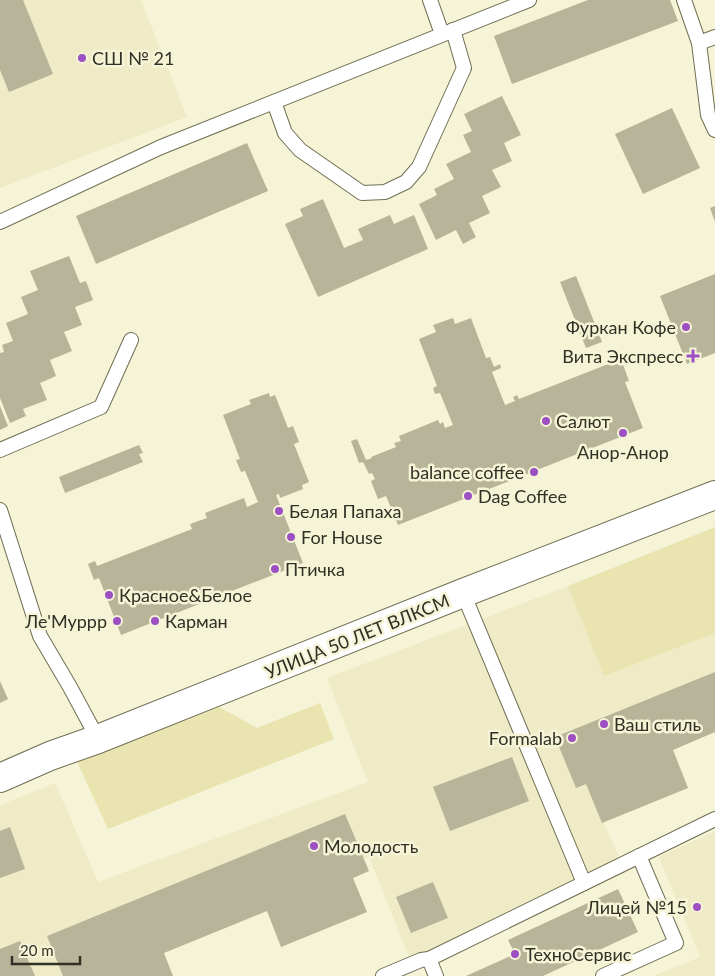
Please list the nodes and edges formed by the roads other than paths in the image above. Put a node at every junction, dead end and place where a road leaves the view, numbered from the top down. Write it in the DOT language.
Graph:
graph roads {
  1 [pos="430,0"];
  2 [pos="528,0"];
  3 [pos="684,0"];
  4 [pos="448,32"];
  5 [pos="715,37"];
  6 [pos="699,43"];
  7 [pos="274,102"];
  8 [pos="715,130"];
  9 [pos="0,222"];
  10 [pos="132,340"];
  11 [pos="0,450"];
  12 [pos="715,495"];
  13 [pos="0,510"];
  14 [pos="464,593"];
  15 [pos="98,739"];
  16 [pos="0,778"];
  17 [pos="715,820"];
  18 [pos="638,856"];
  19 [pos="584,883"];
  20 [pos="429,959"];
  21 [pos="383,976"];
  22 [pos="436,976"];
  23 [pos="604,976"];
  1 -- 4 [label="lane"];
  2 -- 4 [label="lane"];
  3 -- 6 [label="lane"];
  4 -- 7 [label="lane"];
  4 -- 7 [label="lane"];
  5 -- 6 [label="lane"];
  6 -- 8 [label="lane"];
  7 -- 9 [label="lane"];
  10 -- 11 [label="lane"];
  12 -- 14 [label="street, УЛИЦА 50 ЛЕТ ВЛКСМ"];
  13 -- 15 [label="lane"];
  14 -- 15 [label="street, УЛИЦА 50 ЛЕТ ВЛКСМ"];
  14 -- 19 [label="lane"];
  15 -- 16 [label="street, УЛИЦА 50 ЛЕТ ВЛКСМ"];
  17 -- 18 [label="lane"];
  18 -- 19 [label="lane"];
  18 -- 23 [label="lane"];
  19 -- 20 [label="lane"];
  20 -- 21 [label="lane"];
  20 -- 22 [label="lane"];
}
